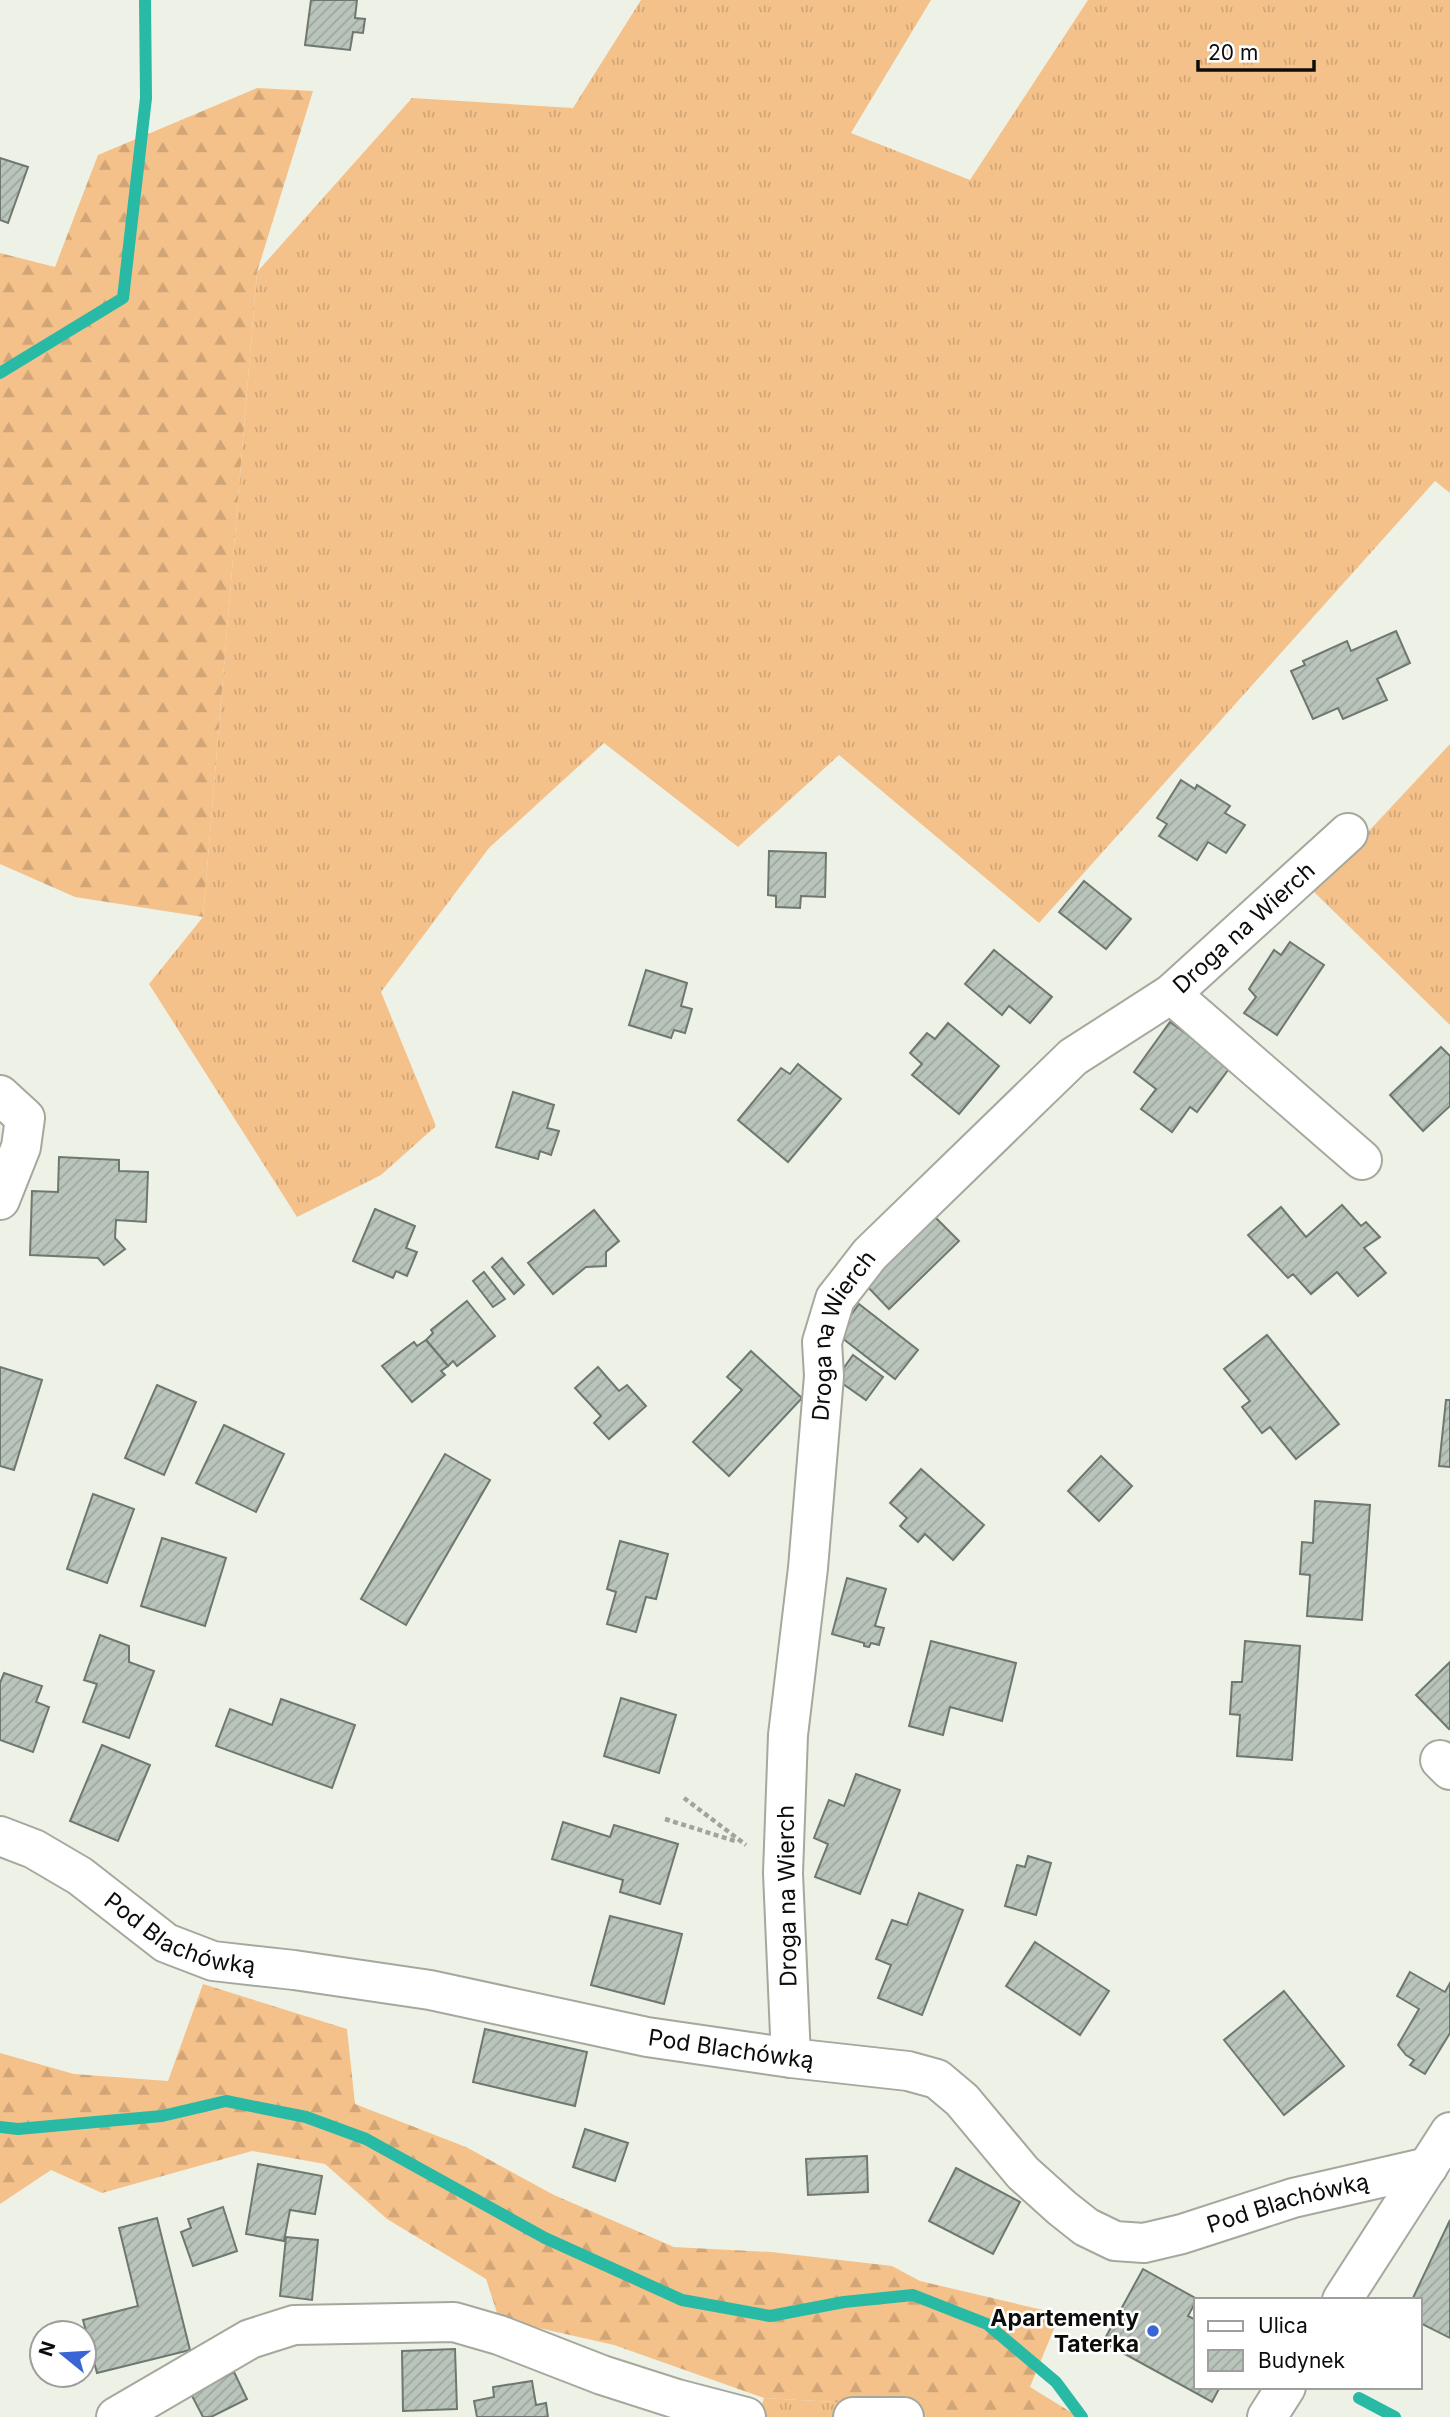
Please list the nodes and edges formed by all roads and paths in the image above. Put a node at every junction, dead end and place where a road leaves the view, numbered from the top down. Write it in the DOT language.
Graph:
graph roads {
  1 [pos="1349,833"];
  2 [pos="1171,994"];
  3 [pos="0,1095"];
  4 [pos="1362,1160"];
  5 [pos="0,1200"];
  6 [pos="684,1798"];
  7 [pos="665,1819"];
  8 [pos="0,1836"];
  9 [pos="743,1843"];
  10 [pos="783,1873"];
  11 [pos="791,2058"];
  12 [pos="1450,2133"];
  13 [pos="1427,2167"];
  14 [pos="1343,2298"];
  15 [pos="1285,2389"];
  16 [pos="116,2417"];
  17 [pos="746,2417"];
  18 [pos="853,2417"];
  19 [pos="904,2417"];
  20 [pos="1267,2417"];
  1 -- 2 [label="street, Droga na Wierch"];
  2 -- 4 [label="street"];
  2 -- 10 [label="street, Droga na Wierch"];
  3 -- 5 [label="street"];
  6 -- 9 [label="path"];
  7 -- 9 [label="path"];
  8 -- 11 [label="street, Pod Blachówką"];
  9 -- 10 [label="path"];
  10 -- 11 [label="street, Droga na Wierch"];
  11 -- 13 [label="street, Pod Blachówką"];
  12 -- 13 [label="street"];
  13 -- 14 [label="street"];
  15 -- 20 [label="street"];
  16 -- 17 [label="street"];
  18 -- 19 [label="street"];
}
